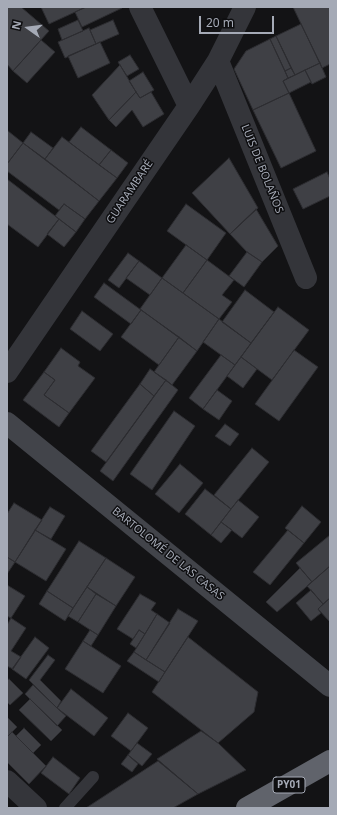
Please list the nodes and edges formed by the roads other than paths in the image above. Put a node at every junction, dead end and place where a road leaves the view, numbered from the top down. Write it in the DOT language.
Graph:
graph roads {
  1 [pos="140,7"];
  2 [pos="245,7"];
  3 [pos="218,61"];
  4 [pos="189,106"];
  5 [pos="306,278"];
  6 [pos="7,372"];
  7 [pos="7,423"];
  8 [pos="330,686"];
  9 [pos="330,761"];
  10 [pos="93,777"];
  11 [pos="7,781"];
  12 [pos="36,808"];
  13 [pos="65,808"];
  14 [pos="247,808"];
  1 -- 4 [label="street"];
  2 -- 3 [label="street, GUARAMBARÉ"];
  3 -- 4 [label="street, GUARAMBARÉ"];
  3 -- 5 [label="street, LUIS DE BOLAÑOS"];
  4 -- 6 [label="street, GUARAMBARÉ"];
  7 -- 8 [label="street, BARTOLOMÉ DE LAS CASAS"];
  9 -- 14 [label="highway, PY01"];
  10 -- 13 [label="lane"];
  11 -- 12 [label="street"];
}
